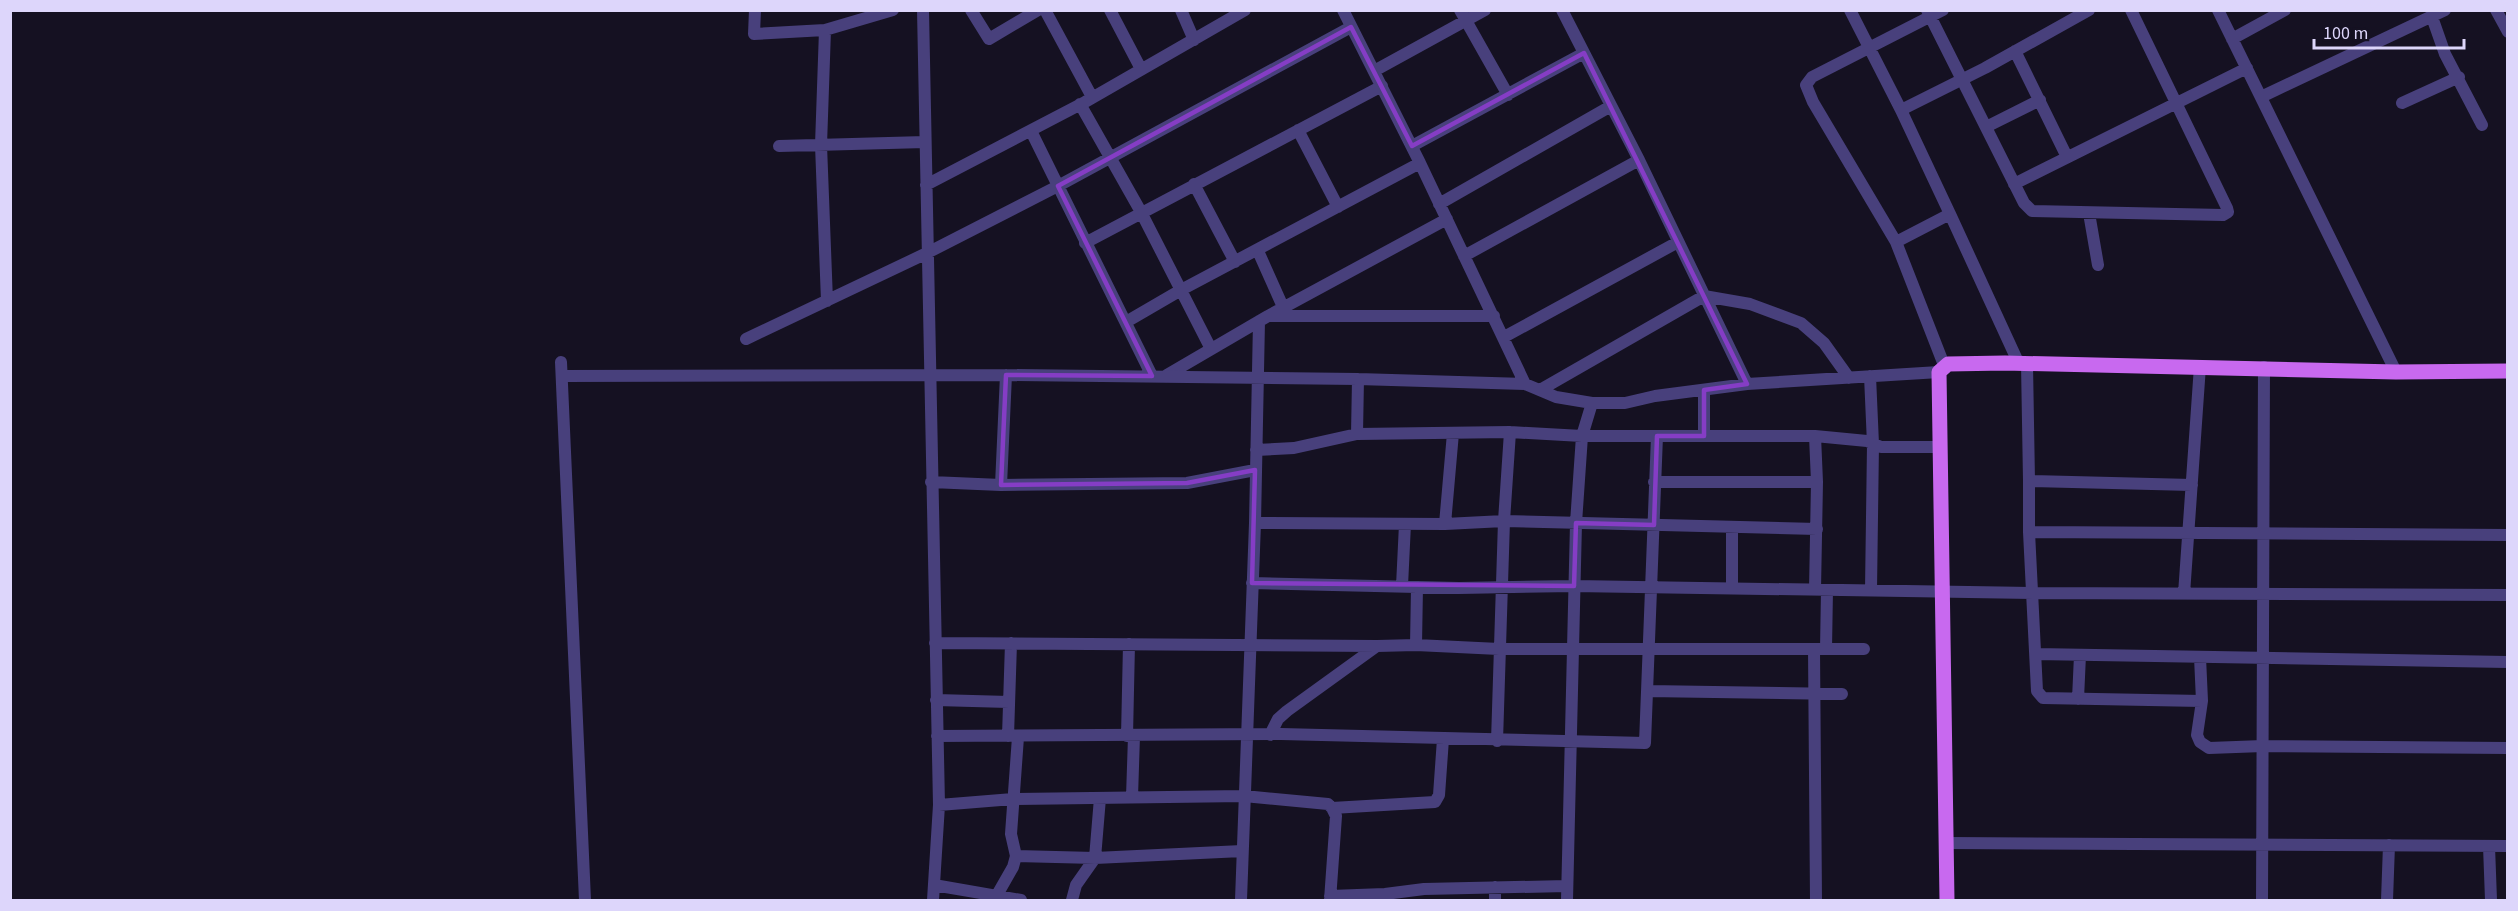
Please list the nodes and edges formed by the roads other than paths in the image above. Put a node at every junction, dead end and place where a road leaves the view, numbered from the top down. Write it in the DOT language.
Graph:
graph roads {
  1 [pos="755,10"];
  2 [pos="893,10"];
  3 [pos="923,10"];
  4 [pos="971,10"];
  5 [pos="1038,10"];
  6 [pos="1045,10"];
  7 [pos="1110,10"];
  8 [pos="1181,10"];
  9 [pos="1245,10"];
  10 [pos="1485,10"];
  11 [pos="1562,10"];
  12 [pos="1850,10"];
  13 [pos="1943,10"];
  14 [pos="2089,10"];
  15 [pos="2131,10"];
  16 [pos="2218,10"];
  17 [pos="2285,10"];
  18 [pos="2445,10"];
  19 [pos="2496,10"];
  20 [pos="1345,11"];
  21 [pos="1929,14"];
  22 [pos="1463,16"];
  23 [pos="2432,17"];
  24 [pos="1351,27"];
  25 [pos="825,30"];
  26 [pos="2508,32"];
  27 [pos="2232,39"];
  28 [pos="1194,40"];
  29 [pos="1870,47"];
  30 [pos="2015,51"];
  31 [pos="1584,53"];
  32 [pos="2247,68"];
  33 [pos="1142,69"];
  34 [pos="1374,71"];
  35 [pos="2459,77"];
  36 [pos="1962,80"];
  37 [pos="1383,86"];
  38 [pos="1508,95"];
  39 [pos="2261,97"];
  40 [pos="1092,98"];
  41 [pos="2040,100"];
  42 [pos="2403,103"];
  43 [pos="1080,104"];
  44 [pos="2177,104"];
  45 [pos="1611,106"];
  46 [pos="1901,110"];
  47 [pos="2482,125"];
  48 [pos="1986,127"];
  49 [pos="1031,130"];
  50 [pos="1298,130"];
  51 [pos="925,142"];
  52 [pos="821,145"];
  53 [pos="779,146"];
  54 [pos="1412,146"];
  55 [pos="2067,156"];
  56 [pos="1111,157"];
  57 [pos="1639,160"];
  58 [pos="1420,163"];
  59 [pos="926,184"];
  60 [pos="1194,184"];
  61 [pos="2014,184"];
  62 [pos="1058,186"];
  63 [pos="1439,204"];
  64 [pos="1338,207"];
  65 [pos="1142,212"];
  66 [pos="2089,213"];
  67 [pos="1950,214"];
  68 [pos="1447,219"];
  69 [pos="1678,242"];
  70 [pos="1896,242"];
  71 [pos="1085,243"];
  72 [pos="1258,251"];
  73 [pos="927,254"];
  74 [pos="1464,256"];
  75 [pos="1235,262"];
  76 [pos="2098,265"];
  77 [pos="1181,290"];
  78 [pos="1704,296"];
  79 [pos="827,301"];
  80 [pos="1284,307"];
  81 [pos="1494,316"];
  82 [pos="1263,319"];
  83 [pos="1126,322"];
  84 [pos="1504,337"];
  85 [pos="746,339"];
  86 [pos="1211,349"];
  87 [pos="561,362"];
  88 [pos="2023,364"];
  89 [pos="2200,366"];
  90 [pos="2264,368"];
  91 [pos="1942,369"];
  92 [pos="2508,371"];
  93 [pos="2396,372"];
  94 [pos="1006,375"];
  95 [pos="563,376"];
  96 [pos="928,376"];
  97 [pos="1152,376"];
  98 [pos="1165,376"];
  99 [pos="1870,376"];
  100 [pos="1257,377"];
  101 [pos="1849,378"];
  102 [pos="1358,379"];
  103 [pos="1525,384"];
  104 [pos="1747,384"];
  105 [pos="1540,390"];
  106 [pos="1704,390"];
  107 [pos="1592,403"];
  108 [pos="1510,432"];
  109 [pos="1453,433"];
  110 [pos="1357,434"];
  111 [pos="1582,436"];
  112 [pos="1657,436"];
  113 [pos="1704,436"];
  114 [pos="1815,436"];
  115 [pos="1873,444"];
  116 [pos="1941,447"];
  117 [pos="1256,450"];
  118 [pos="1255,470"];
  119 [pos="2029,481"];
  120 [pos="931,482"];
  121 [pos="1654,482"];
  122 [pos="1817,482"];
  123 [pos="1000,485"];
  124 [pos="2192,485"];
  125 [pos="1503,521"];
  126 [pos="1254,523"];
  127 [pos="1576,523"];
  128 [pos="1405,524"];
  129 [pos="1445,524"];
  130 [pos="1654,525"];
  131 [pos="1732,528"];
  132 [pos="1817,529"];
  133 [pos="2029,532"];
  134 [pos="2189,534"];
  135 [pos="2265,535"];
  136 [pos="2508,535"];
  137 [pos="1252,583"];
  138 [pos="1574,585"];
  139 [pos="1402,586"];
  140 [pos="1417,587"];
  141 [pos="1652,587"];
  142 [pos="1501,588"];
  143 [pos="1732,588"];
  144 [pos="1821,590"];
  145 [pos="1871,590"];
  146 [pos="1942,591"];
  147 [pos="2032,593"];
  148 [pos="2184,594"];
  149 [pos="2263,595"];
  150 [pos="2508,595"];
  151 [pos="934,643"];
  152 [pos="1011,643"];
  153 [pos="1129,644"];
  154 [pos="1249,645"];
  155 [pos="1416,645"];
  156 [pos="1377,646"];
  157 [pos="1572,648"];
  158 [pos="1649,648"];
  159 [pos="1499,649"];
  160 [pos="1820,649"];
  161 [pos="1864,649"];
  162 [pos="2036,654"];
  163 [pos="2080,655"];
  164 [pos="2200,657"];
  165 [pos="2263,657"];
  166 [pos="2508,662"];
  167 [pos="1648,692"];
  168 [pos="1813,694"];
  169 [pos="1842,694"];
  170 [pos="2078,699"];
  171 [pos="936,700"];
  172 [pos="2202,701"];
  173 [pos="1009,702"];
  174 [pos="1246,735"];
  175 [pos="1270,735"];
  176 [pos="937,736"];
  177 [pos="1130,736"];
  178 [pos="1013,737"];
  179 [pos="1443,739"];
  180 [pos="1497,741"];
  181 [pos="1570,743"];
  182 [pos="2264,746"];
  183 [pos="2508,748"];
  184 [pos="1244,796"];
  185 [pos="1132,797"];
  186 [pos="1100,798"];
  187 [pos="1013,799"];
  188 [pos="939,805"];
  189 [pos="1332,808"];
  190 [pos="1947,843"];
  191 [pos="2264,844"];
  192 [pos="2389,845"];
  193 [pos="2489,846"];
  194 [pos="2508,846"];
  195 [pos="1242,851"];
  196 [pos="1016,856"];
  197 [pos="1095,858"];
  198 [pos="934,885"];
  199 [pos="1495,886"];
  200 [pos="1567,886"];
  201 [pos="998,895"];
  202 [pos="1330,898"];
  203 [pos="585,900"];
  204 [pos="933,900"];
  205 [pos="1021,900"];
  206 [pos="1072,900"];
  207 [pos="1241,900"];
  208 [pos="1495,900"];
  209 [pos="1567,900"];
  210 [pos="1816,900"];
  211 [pos="1947,900"];
  212 [pos="2262,900"];
  213 [pos="2387,900"];
  214 [pos="2491,900"];
  1 -- 25 [label="street"];
  2 -- 25 [label="street"];
  3 -- 51 [label="street"];
  4 -- 5 [label="street"];
  6 -- 40 [label="street"];
  7 -- 33 [label="street"];
  8 -- 28 [label="street"];
  9 -- 28 [label="street"];
  10 -- 22 [label="street"];
  11 -- 31 [label="street"];
  12 -- 29 [label="street"];
  13 -- 21 [label="street"];
  14 -- 30 [label="street"];
  15 -- 44 [label="street"];
  16 -- 27 [label="street"];
  17 -- 27 [label="street"];
  18 -- 23 [label="street"];
  19 -- 26 [label="street"];
  20 -- 24 [label="street"];
  21 -- 29 [label="street"];
  21 -- 36 [label="street"];
  22 -- 34 [label="street"];
  22 -- 38 [label="street"];
  23 -- 35 [label="street"];
  23 -- 39 [label="street"];
  24 -- 34 [label="street"];
  24 -- 56 [label="street"];
  25 -- 52 [label="street"];
  27 -- 32 [label="street"];
  28 -- 33 [label="street"];
  29 -- 46 [label="street"];
  29 -- 70 [label="street"];
  30 -- 36 [label="street"];
  30 -- 41 [label="street"];
  31 -- 38 [label="street"];
  31 -- 45 [label="street"];
  32 -- 39 [label="street"];
  32 -- 44 [label="street"];
  33 -- 40 [label="street"];
  34 -- 37 [label="street"];
  35 -- 42 [label="street"];
  35 -- 47 [label="street"];
  36 -- 46 [label="street"];
  36 -- 48 [label="street"];
  37 -- 50 [label="street"];
  37 -- 54 [label="street"];
  38 -- 54 [label="street"];
  39 -- 93 [label="street"];
  40 -- 43 [label="street"];
  41 -- 48 [label="street"];
  41 -- 55 [label="street"];
  43 -- 49 [label="street"];
  43 -- 56 [label="street"];
  44 -- 55 [label="street"];
  44 -- 66 [label="street"];
  45 -- 57 [label="street"];
  45 -- 63 [label="street"];
  46 -- 67 [label="street"];
  48 -- 61 [label="street"];
  49 -- 59 [label="street"];
  49 -- 62 [label="street"];
  50 -- 60 [label="street"];
  50 -- 64 [label="street"];
  51 -- 52 [label="street"];
  51 -- 59 [label="street"];
  52 -- 53 [label="street"];
  52 -- 79 [label="street"];
  54 -- 58 [label="street"];
  55 -- 61 [label="street"];
  56 -- 62 [label="street"];
  56 -- 65 [label="street"];
  57 -- 69 [label="street"];
  57 -- 74 [label="street"];
  58 -- 63 [label="street"];
  58 -- 64 [label="street"];
  59 -- 73 [label="street"];
  60 -- 65 [label="street"];
  60 -- 75 [label="street"];
  61 -- 66 [label="street"];
  62 -- 71 [label="street"];
  62 -- 73 [label="street"];
  63 -- 68 [label="street"];
  64 -- 72 [label="street"];
  65 -- 71 [label="street"];
  65 -- 77 [label="street"];
  66 -- 76 [label="street"];
  67 -- 70 [label="street"];
  67 -- 88 [label="street"];
  68 -- 74 [label="street"];
  68 -- 80 [label="street"];
  69 -- 78 [label="street"];
  69 -- 84 [label="street"];
  70 -- 91 [label="street"];
  71 -- 83 [label="street"];
  72 -- 75 [label="street"];
  72 -- 80 [label="street"];
  73 -- 79 [label="street"];
  73 -- 96 [label="street"];
  74 -- 81 [label="street"];
  75 -- 77 [label="street"];
  77 -- 83 [label="street"];
  77 -- 86 [label="street"];
  78 -- 101 [label="street"];
  78 -- 104 [label="street"];
  78 -- 105 [label="street"];
  79 -- 85 [label="street"];
  80 -- 82 [label="street"];
  81 -- 82 [label="street"];
  81 -- 84 [label="street"];
  82 -- 86 [label="street"];
  82 -- 100 [label="street"];
  83 -- 97 [label="street"];
  84 -- 103 [label="street"];
  86 -- 98 [label="street"];
  87 -- 95 [label="street"];
  88 -- 89 [label="main road"];
  88 -- 91 [label="main road"];
  88 -- 119 [label="street"];
  89 -- 90 [label="main road"];
  89 -- 124 [label="street"];
  90 -- 93 [label="main road"];
  90 -- 135 [label="street"];
  91 -- 99 [label="street"];
  91 -- 116 [label="main road"];
  92 -- 93 [label="main road"];
  94 -- 96 [label="street"];
  94 -- 97 [label="street"];
  94 -- 123 [label="street"];
  95 -- 96 [label="street"];
  95 -- 203 [label="street"];
  96 -- 120 [label="street"];
  97 -- 98 [label="street"];
  98 -- 100 [label="street"];
  99 -- 101 [label="street"];
  99 -- 115 [label="street"];
  100 -- 102 [label="street"];
  100 -- 117 [label="street"];
  101 -- 104 [label="street"];
  102 -- 103 [label="street"];
  102 -- 110 [label="street"];
  103 -- 105 [label="street"];
  104 -- 106 [label="street"];
  105 -- 107 [label="street"];
  106 -- 107 [label="street"];
  106 -- 113 [label="street"];
  107 -- 111 [label="street"];
  108 -- 109 [label="street"];
  108 -- 111 [label="street"];
  108 -- 125 [label="street"];
  109 -- 110 [label="street"];
  109 -- 129 [label="street"];
  110 -- 117 [label="street"];
  111 -- 112 [label="street"];
  111 -- 127 [label="street"];
  112 -- 113 [label="street"];
  112 -- 121 [label="street"];
  113 -- 114 [label="street"];
  114 -- 115 [label="street"];
  114 -- 122 [label="street"];
  115 -- 116 [label="street"];
  115 -- 145 [label="street"];
  116 -- 146 [label="main road"];
  117 -- 118 [label="street"];
  118 -- 123 [label="street"];
  118 -- 126 [label="street"];
  119 -- 124 [label="street"];
  119 -- 133 [label="street"];
  120 -- 123 [label="street"];
  120 -- 151 [label="street"];
  121 -- 122 [label="street"];
  121 -- 130 [label="street"];
  122 -- 132 [label="street"];
  124 -- 134 [label="street"];
  125 -- 127 [label="street"];
  125 -- 129 [label="street"];
  125 -- 142 [label="street"];
  126 -- 128 [label="street"];
  126 -- 137 [label="street"];
  127 -- 130 [label="street"];
  127 -- 138 [label="street"];
  128 -- 129 [label="street"];
  128 -- 139 [label="street"];
  130 -- 131 [label="street"];
  130 -- 141 [label="street"];
  131 -- 132 [label="street"];
  131 -- 143 [label="street"];
  132 -- 144 [label="street"];
  133 -- 134 [label="street"];
  133 -- 147 [label="street"];
  134 -- 135 [label="street"];
  134 -- 148 [label="street"];
  135 -- 136 [label="street"];
  135 -- 149 [label="street"];
  137 -- 139 [label="street"];
  137 -- 154 [label="street"];
  138 -- 141 [label="street"];
  138 -- 142 [label="street"];
  138 -- 157 [label="street"];
  139 -- 140 [label="street"];
  140 -- 142 [label="street"];
  140 -- 155 [label="street"];
  141 -- 143 [label="street"];
  141 -- 158 [label="street"];
  142 -- 159 [label="street"];
  143 -- 144 [label="street"];
  144 -- 145 [label="street"];
  144 -- 160 [label="street"];
  145 -- 146 [label="street"];
  146 -- 147 [label="street"];
  146 -- 190 [label="main road"];
  147 -- 148 [label="street"];
  147 -- 162 [label="street"];
  148 -- 149 [label="street"];
  149 -- 150 [label="street"];
  149 -- 165 [label="street"];
  151 -- 152 [label="street"];
  151 -- 171 [label="street"];
  152 -- 153 [label="street"];
  152 -- 173 [label="street"];
  153 -- 154 [label="street"];
  153 -- 177 [label="street"];
  154 -- 156 [label="street"];
  154 -- 174 [label="street"];
  155 -- 156 [label="street"];
  155 -- 159 [label="street"];
  156 -- 175 [label="street"];
  157 -- 158 [label="street"];
  157 -- 159 [label="street"];
  157 -- 181 [label="street"];
  158 -- 160 [label="street"];
  158 -- 167 [label="street"];
  159 -- 180 [label="street"];
  160 -- 161 [label="street"];
  160 -- 168 [label="street"];
  162 -- 163 [label="street"];
  162 -- 170 [label="street"];
  163 -- 164 [label="street"];
  163 -- 170 [label="street"];
  164 -- 165 [label="street"];
  164 -- 172 [label="street"];
  165 -- 166 [label="street"];
  165 -- 182 [label="street"];
  167 -- 168 [label="street"];
  167 -- 181 [label="street"];
  168 -- 169 [label="street"];
  168 -- 210 [label="street"];
  170 -- 172 [label="street"];
  171 -- 173 [label="street"];
  171 -- 176 [label="street"];
  172 -- 182 [label="street"];
  173 -- 178 [label="street"];
  174 -- 175 [label="street"];
  174 -- 177 [label="street"];
  174 -- 184 [label="street"];
  175 -- 179 [label="street"];
  176 -- 178 [label="street"];
  176 -- 188 [label="street"];
  177 -- 178 [label="street"];
  177 -- 185 [label="street"];
  178 -- 187 [label="street"];
  179 -- 180 [label="street"];
  179 -- 189 [label="street"];
  180 -- 181 [label="street"];
  181 -- 200 [label="street"];
  182 -- 183 [label="street"];
  182 -- 191 [label="street"];
  184 -- 185 [label="street"];
  184 -- 189 [label="street"];
  184 -- 195 [label="street"];
  185 -- 186 [label="street"];
  186 -- 187 [label="street"];
  186 -- 197 [label="street"];
  187 -- 188 [label="street"];
  187 -- 196 [label="street"];
  188 -- 198 [label="street"];
  189 -- 202 [label="street"];
  190 -- 191 [label="street"];
  190 -- 211 [label="main road"];
  191 -- 192 [label="street"];
  191 -- 212 [label="street"];
  192 -- 193 [label="street"];
  192 -- 213 [label="street"];
  193 -- 194 [label="street"];
  193 -- 214 [label="street"];
  195 -- 197 [label="street"];
  195 -- 207 [label="street"];
  196 -- 197 [label="street"];
  196 -- 201 [label="street"];
  197 -- 206 [label="street"];
  198 -- 201 [label="street"];
  198 -- 204 [label="street"];
  199 -- 200 [label="street"];
  199 -- 202 [label="street"];
  199 -- 208 [label="street"];
  200 -- 209 [label="street"];
  201 -- 205 [label="street"];
}
